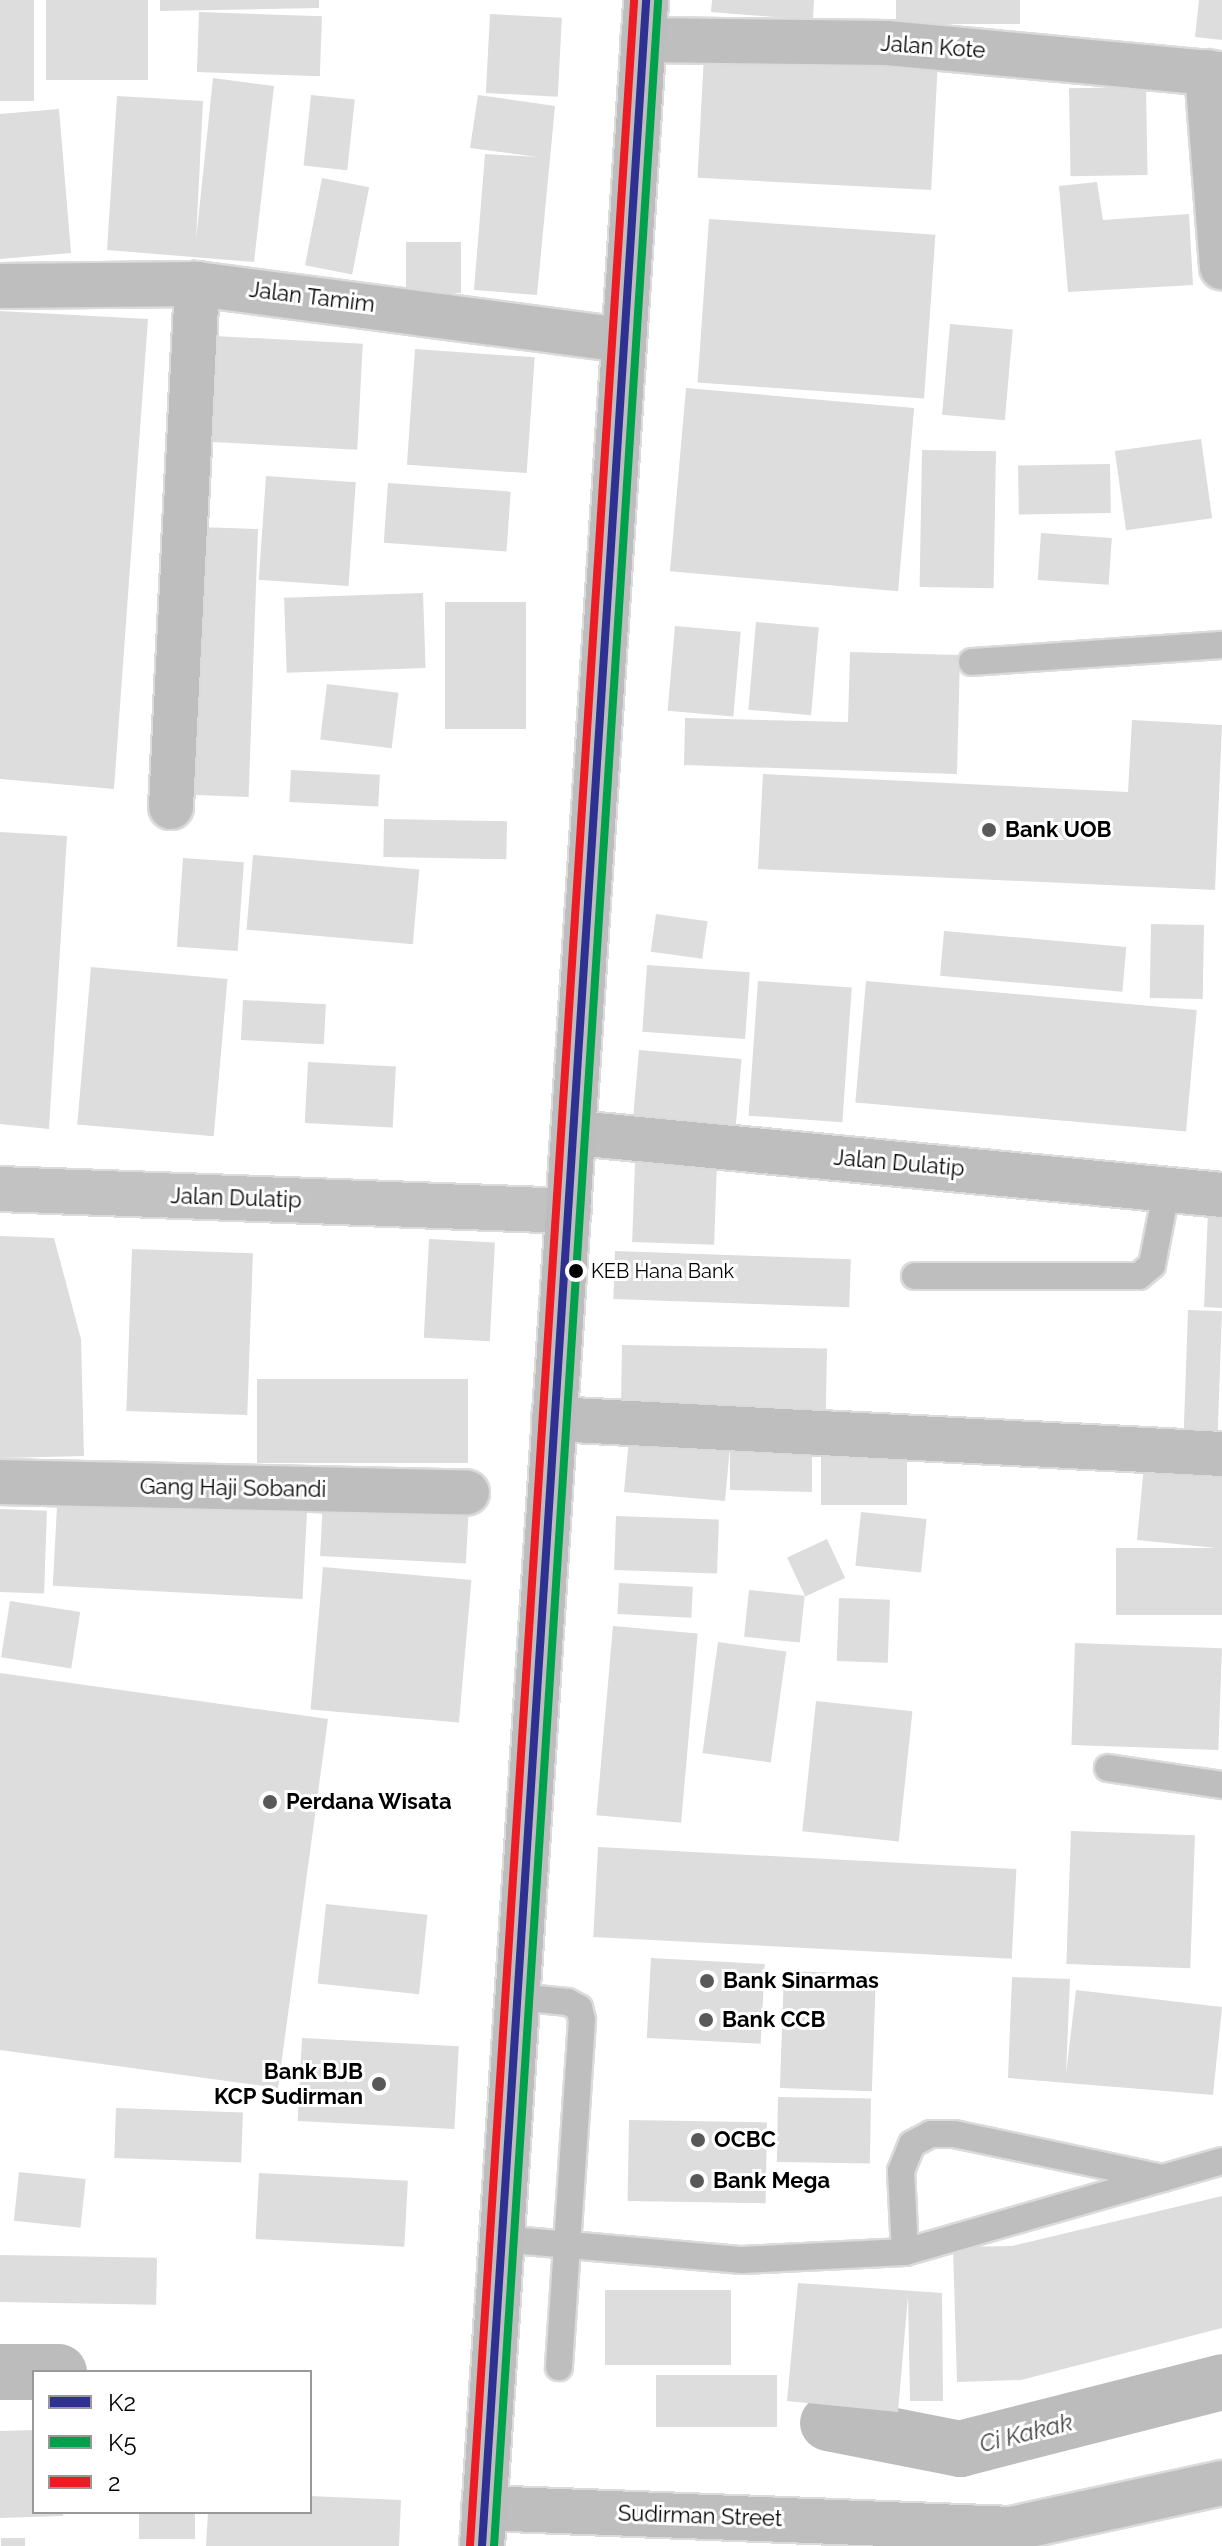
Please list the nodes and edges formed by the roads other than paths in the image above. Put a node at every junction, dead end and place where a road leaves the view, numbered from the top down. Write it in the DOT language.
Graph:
graph roads {
  1 [pos="645,20"];
  2 [pos="1215,73"];
  3 [pos="1222,267"];
  4 [pos="197,284"];
  5 [pos="0,286"];
  6 [pos="622,340"];
  7 [pos="1222,645"];
  8 [pos="972,662"];
  9 [pos="171,807"];
  10 [pos="576,1133"];
  11 [pos="1167,1188"];
  12 [pos="0,1189"];
  13 [pos="1222,1195"];
  14 [pos="569,1211"];
  15 [pos="915,1276"];
  16 [pos="554,1419"];
  17 [pos="1222,1454"];
  18 [pos="0,1482"];
  19 [pos="467,1493"];
  20 [pos="1108,1768"];
  21 [pos="1222,1785"];
  22 [pos="516,1997"];
  23 [pos="1222,2161"];
  24 [pos="1168,2179"];
  25 [pos="501,2239"];
  26 [pos="566,2246"];
  27 [pos="905,2252"];
  28 [pos="559,2367"];
  29 [pos="1222,2483"];
  30 [pos="483,2527"];
  31 [pos="915,2535"];
  1 -- 2 [label="street, Jalan Kote"];
  1 -- 6 [label="main road"];
  2 -- 3 [label="street"];
  4 -- 5 [label="street, Jalan Tamim"];
  4 -- 6 [label="street, Jalan Tamim"];
  4 -- 9 [label="street"];
  6 -- 10 [label="main road"];
  7 -- 8 [label="lane"];
  10 -- 11 [label="street, Jalan Dulatip"];
  10 -- 14 [label="main road"];
  11 -- 13 [label="street, Jalan Dulatip"];
  11 -- 15 [label="lane"];
  12 -- 14 [label="street, Jalan Dulatip"];
  14 -- 16 [label="main road"];
  16 -- 17 [label="street"];
  16 -- 22 [label="main road"];
  18 -- 19 [label="street, Gang Haji Sobandi"];
  20 -- 21 [label="lane"];
  22 -- 25 [label="main road"];
  22 -- 26 [label="lane"];
  23 -- 24 [label="lane"];
  24 -- 27 [label="lane"];
  24 -- 27 [label="lane"];
  25 -- 26 [label="lane"];
  25 -- 30 [label="main road"];
  26 -- 27 [label="lane"];
  26 -- 28 [label="lane"];
  29 -- 31 [label="street, Sudirman Street"];
  30 -- 31 [label="street, Sudirman Street"];
}
